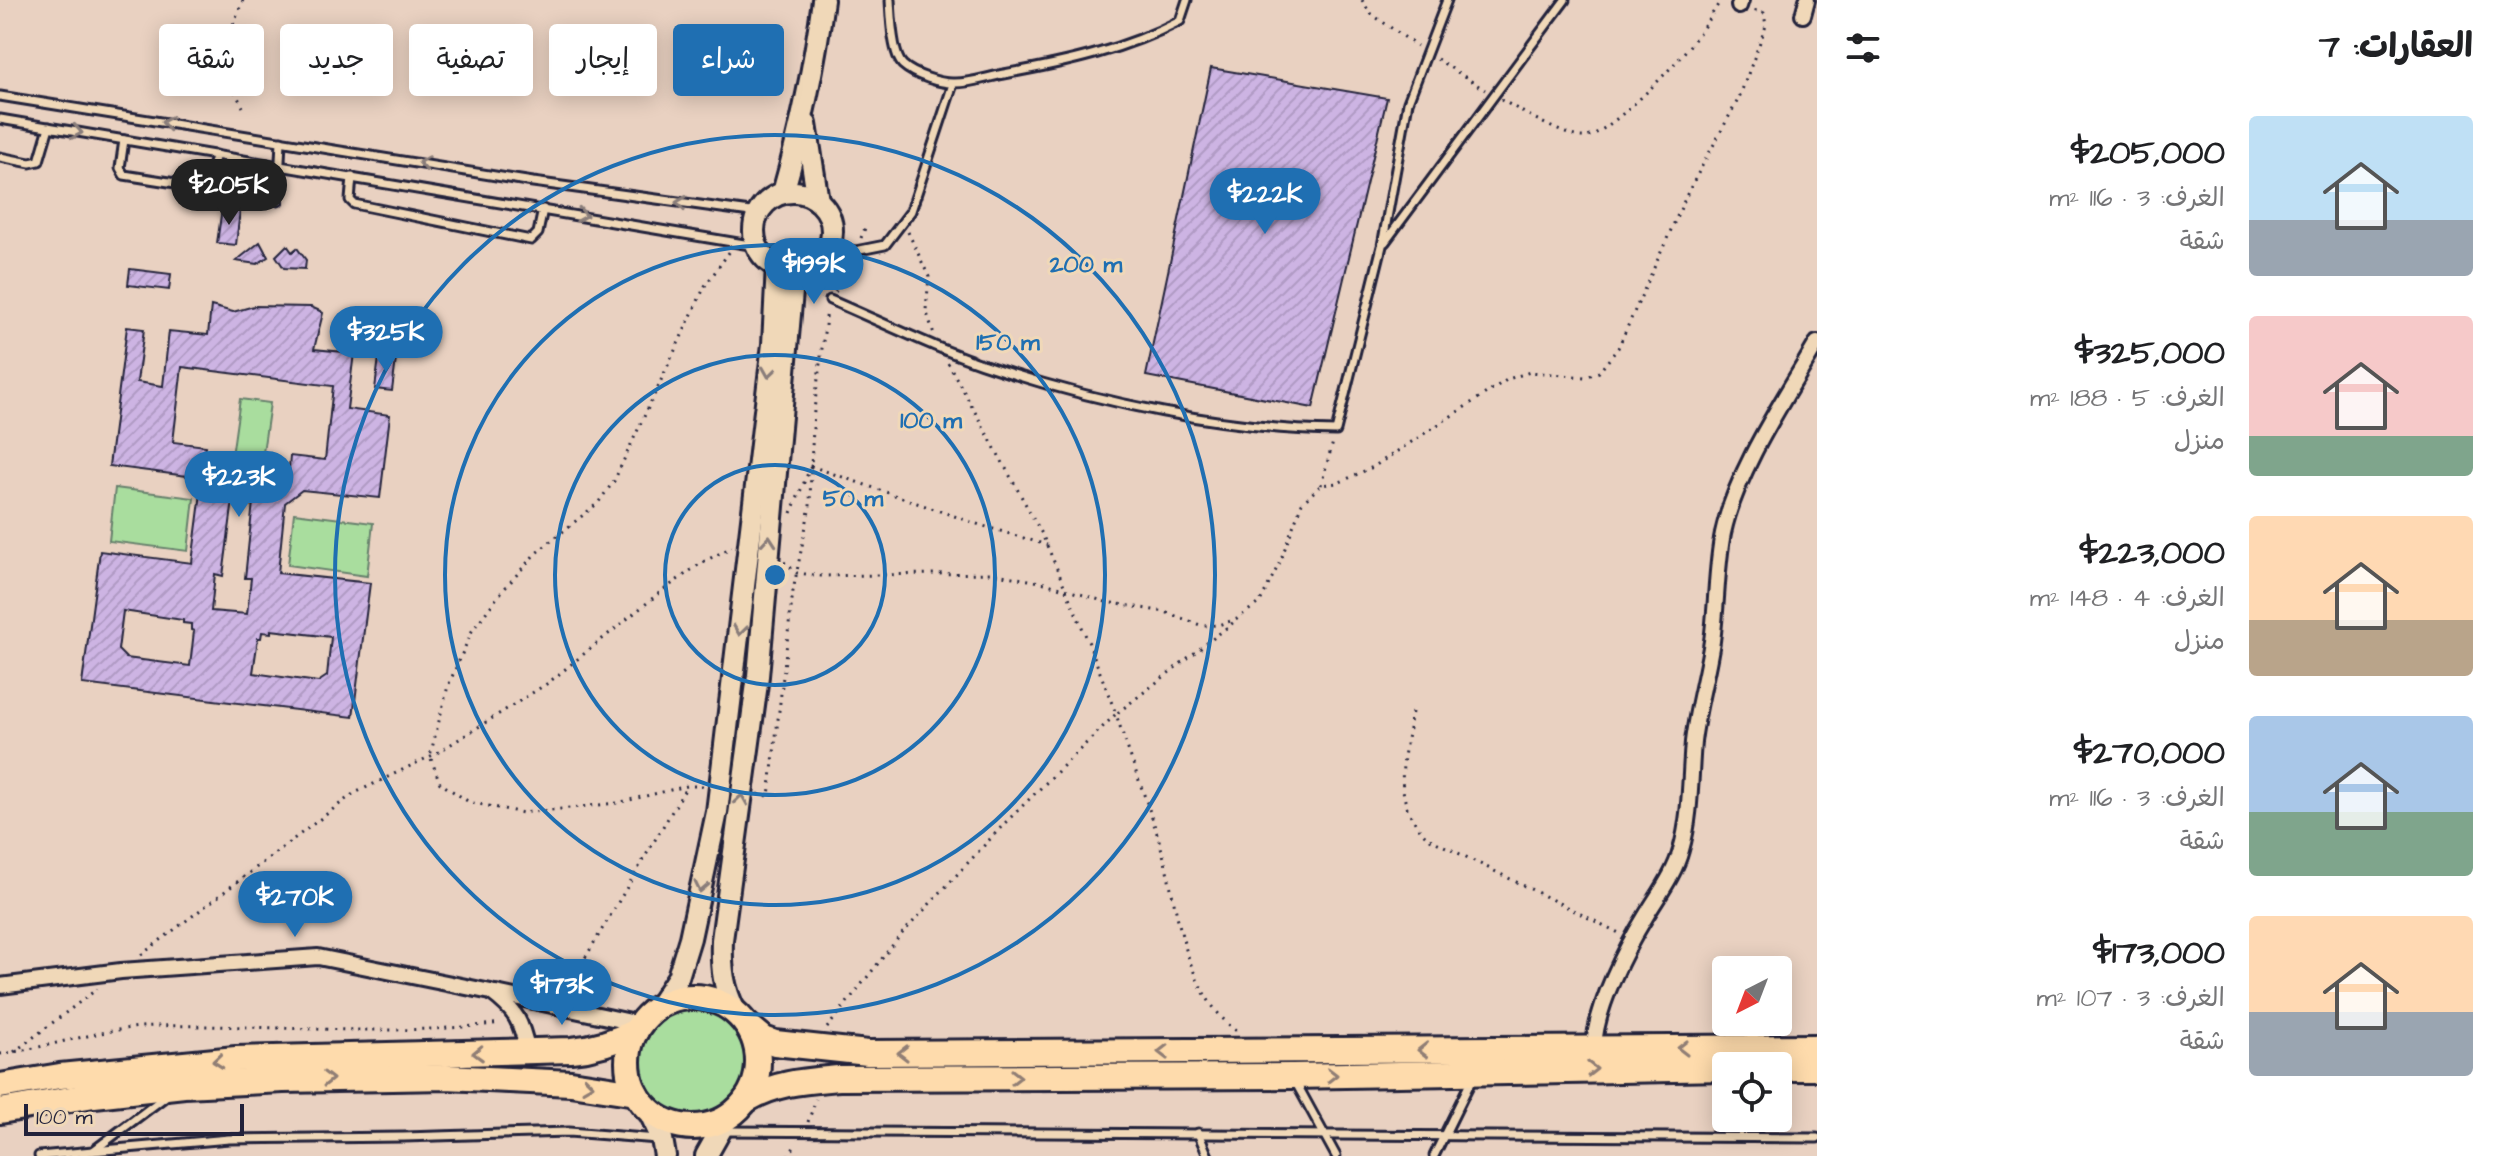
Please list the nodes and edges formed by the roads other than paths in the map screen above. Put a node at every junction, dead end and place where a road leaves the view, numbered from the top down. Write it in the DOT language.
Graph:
graph roads {
  1 [pos="823,0"];
  2 [pos="890,0"];
  3 [pos="1187,0"];
  4 [pos="1447,0"];
  5 [pos="1565,0"];
  6 [pos="953,84"];
  7 [pos="0,96"];
  8 [pos="805,116"];
  9 [pos="0,119"];
  10 [pos="49,127"];
  11 [pos="124,140"];
  12 [pos="281,141"];
  13 [pos="216,155"];
  14 [pos="0,157"];
  15 [pos="280,165"];
  16 [pos="352,177"];
  17 [pos="783,193"];
  18 [pos="278,201"];
  19 [pos="818,201"];
  20 [pos="543,209"];
  21 [pos="758,213"];
  22 [pos="746,244"];
  23 [pos="1382,246"];
  24 [pos="828,247"];
  25 [pos="788,274"];
  26 [pos="830,300"];
  27 [pos="1817,343"];
  28 [pos="0,986"];
  29 [pos="491,992"];
  30 [pos="659,1006"];
  31 [pos="741,1019"];
  32 [pos="638,1028"];
  33 [pos="1817,1047"];
  34 [pos="1594,1048"];
  35 [pos="528,1052"];
  36 [pos="1712,1068"];
  37 [pos="1792,1068"];
  38 [pos="1817,1068"];
  39 [pos="1477,1071"];
  40 [pos="1292,1076"];
  41 [pos="184,1085"];
  42 [pos="0,1086"];
  43 [pos="641,1100"];
  44 [pos="746,1100"];
  45 [pos="0,1111"];
  46 [pos="724,1124"];
  47 [pos="1198,1133"];
  48 [pos="1323,1136"];
  49 [pos="1443,1137"];
  50 [pos="1817,1138"];
  51 [pos="663,1148"];
  52 [pos="93,1151"];
  53 [pos="39,1156"];
  54 [pos="706,1156"];
  55 [pos="1208,1156"];
  56 [pos="1336,1156"];
  57 [pos="1434,1156"];
  1 -- 8 [label="main road"];
  2 -- 6 [label="lane"];
  3 -- 6 [label="lane"];
  4 -- 23 [label="lane"];
  5 -- 23 [label="lane"];
  6 -- 24 [label="lane"];
  12 -- 7 [label="lane, one-way"];
  8 -- 17 [label="main road"];
  8 -- 19 [label="main road"];
  9 -- 10 [label="lane"];
  10 -- 11 [label="lane, one-way"];
  10 -- 14 [label="lane"];
  11 -- 13 [label="lane"];
  11 -- 13 [label="lane"];
  12 -- 15 [label="lane"];
  21 -- 12 [label="lane, one-way"];
  13 -- 15 [label="lane"];
  15 -- 16 [label="lane"];
  15 -- 18 [label="lane"];
  16 -- 20 [label="lane"];
  16 -- 20 [label="lane"];
  17 -- 19 [label="main road"];
  17 -- 21 [label="main road"];
  19 -- 24 [label="main road"];
  20 -- 22 [label="lane, one-way"];
  21 -- 22 [label="main road"];
  22 -- 25 [label="main road"];
  23 -- 26 [label="lane"];
  24 -- 25 [label="main road"];
  25 -- 30 [label="main road, one-way"];
  31 -- 25 [label="main road, one-way"];
  27 -- 34 [label="street"];
  28 -- 29 [label="street"];
  29 -- 32 [label="street"];
  29 -- 35 [label="street"];
  30 -- 31 [label="highway"];
  30 -- 32 [label="highway"];
  34 -- 31 [label="highway, one-way"];
  31 -- 44 [label="highway"];
  32 -- 35 [label="highway"];
  32 -- 43 [label="highway"];
  33 -- 34 [label="highway, one-way"];
  35 -- 42 [label="highway, one-way"];
  39 -- 36 [label="highway, one-way"];
  37 -- 38 [label="highway"];
  40 -- 39 [label="highway, one-way"];
  39 -- 49 [label="lane"];
  44 -- 40 [label="highway, one-way"];
  40 -- 48 [label="lane"];
  41 -- 43 [label="highway, one-way"];
  41 -- 45 [label="highway"];
  41 -- 52 [label="lane"];
  43 -- 46 [label="highway"];
  43 -- 51 [label="main road"];
  44 -- 46 [label="highway"];
  46 -- 47 [label="lane"];
  46 -- 54 [label="main road"];
  47 -- 48 [label="lane"];
  47 -- 55 [label="lane"];
  48 -- 49 [label="lane"];
  48 -- 56 [label="lane"];
  49 -- 50 [label="lane"];
  49 -- 57 [label="lane"];
  51 -- 52 [label="lane"];
  52 -- 53 [label="lane"];
}
